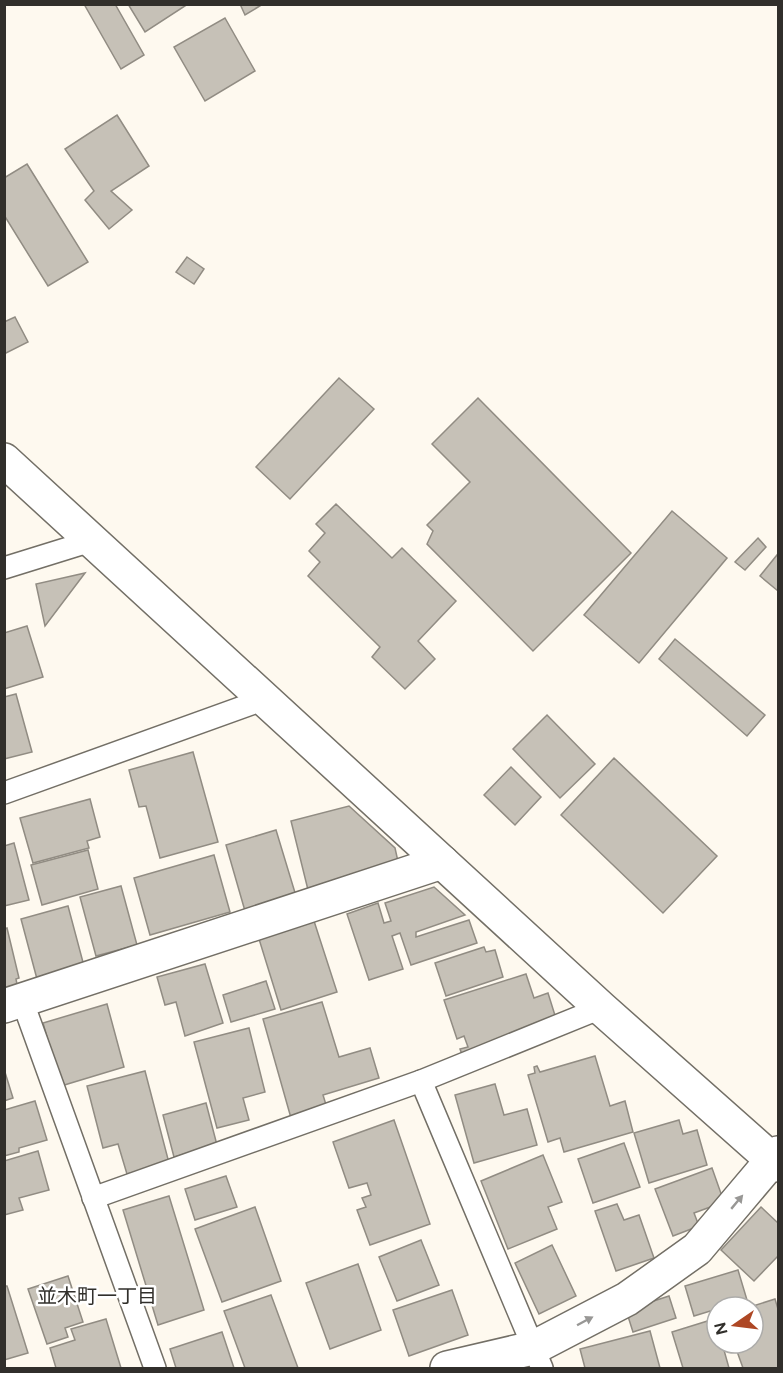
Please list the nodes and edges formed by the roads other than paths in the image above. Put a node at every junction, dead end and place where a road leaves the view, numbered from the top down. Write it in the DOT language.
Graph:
graph roads {
  1 [pos="4,460"];
  2 [pos="91,541"];
  3 [pos="4,568"];
  4 [pos="265,699"];
  5 [pos="4,793"];
  6 [pos="442,862"];
  7 [pos="13,1003"];
  8 [pos="601,1008"];
  9 [pos="422,1081"];
  10 [pos="777,1159"];
  11 [pos="93,1198"];
  12 [pos="538,1358"];
  13 [pos="155,1368"];
  14 [pos="450,1368"];
  1 -- 2 [label="street"];
  2 -- 3 [label="lane"];
  2 -- 4 [label="street"];
  4 -- 5 [label="lane"];
  4 -- 6 [label="street"];
  6 -- 7 [label="street"];
  6 -- 8 [label="street"];
  7 -- 11 [label="lane"];
  8 -- 9 [label="lane"];
  8 -- 10 [label="street"];
  9 -- 11 [label="lane"];
  9 -- 12 [label="lane"];
  12 -- 10 [label="street, one-way"];
  11 -- 13 [label="lane"];
  12 -- 14 [label="street"];
}
